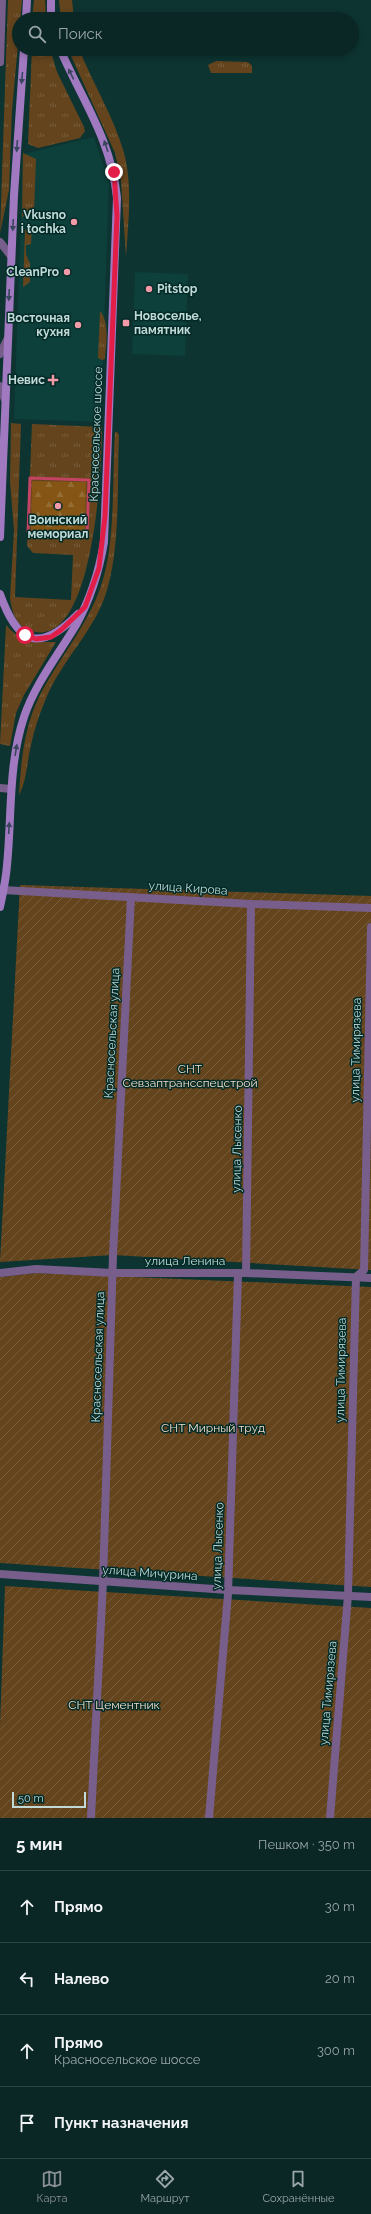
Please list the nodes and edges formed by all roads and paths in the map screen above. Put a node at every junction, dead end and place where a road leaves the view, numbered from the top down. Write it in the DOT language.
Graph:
graph roads {
  1 [pos="2,0"];
  2 [pos="27,0"];
  3 [pos="51,0"];
  4 [pos="26,12"];
  5 [pos="51,12"];
  6 [pos="24,56"];
  7 [pos="63,56"];
  8 [pos="0,62"];
  9 [pos="0,242"];
  10 [pos="11,256"];
  11 [pos="8,338"];
  12 [pos="0,354"];
  13 [pos="0,386"];
  14 [pos="5,400"];
  15 [pos="0,537"];
  16 [pos="0,594"];
  17 [pos="85,607"];
  18 [pos="0,788"];
  19 [pos="12,789"];
  20 [pos="3,890"];
  21 [pos="132,896"];
  22 [pos="251,904"];
  23 [pos="0,907"];
  24 [pos="371,908"];
  25 [pos="371,926"];
  26 [pos="0,1273"];
  27 [pos="113,1273"];
  28 [pos="242,1274"];
  29 [pos="356,1277"];
  30 [pos="371,1278"];
  31 [pos="0,1574"];
  32 [pos="103,1582"];
  33 [pos="228,1590"];
  34 [pos="348,1594"];
  35 [pos="371,1597"];
  36 [pos="91,1818"];
  37 [pos="209,1818"];
  38 [pos="330,1818"];
  1 -- 8 [label="street"];
  2 -- 4 [label="main road"];
  3 -- 5 [label="main road"];
  6 -- 10 [label="main road, one-way"];
  17 -- 7 [label="main road, Красносельское шоссе, one-way"];
  9 -- 10 [label="street"];
  10 -- 11 [label="main road, one-way"];
  11 -- 12 [label="street"];
  11 -- 14 [label="main road"];
  13 -- 14 [label="street"];
  14 -- 15 [label="main road"];
  16 -- 17 [label="main road"];
  19 -- 17 [label="main road, Красносельское шоссе, one-way"];
  18 -- 19 [label="street"];
  20 -- 19 [label="main road, Красносельское шоссе, one-way"];
  20 -- 21 [label="street, улица Кирова"];
  20 -- 23 [label="main road, Красносельское шоссе"];
  21 -- 22 [label="street, улица Кирова"];
  21 -- 27 [label="street, Красносельская улица"];
  22 -- 24 [label="street, улица Кирова"];
  22 -- 28 [label="street, улица Лысенко"];
  25 -- 29 [label="street, улица Тимирязева"];
  26 -- 27 [label="street, улица Ленина"];
  27 -- 28 [label="street, улица Ленина"];
  27 -- 32 [label="street, Красносельская улица"];
  28 -- 29 [label="street, улица Ленина"];
  28 -- 33 [label="street, улица Лысенко"];
  29 -- 30 [label="street, улица Ленина"];
  29 -- 34 [label="street, улица Тимирязева"];
  31 -- 32 [label="street, улица Мичурина"];
  32 -- 33 [label="street, улица Мичурина"];
  32 -- 36 [label="street, Красносельская улица"];
  33 -- 34 [label="street, улица Мичурина"];
  33 -- 37 [label="street, улица Лысенко"];
  34 -- 35 [label="street, улица Мичурина"];
  34 -- 38 [label="street, улица Тимирязева"];
}
